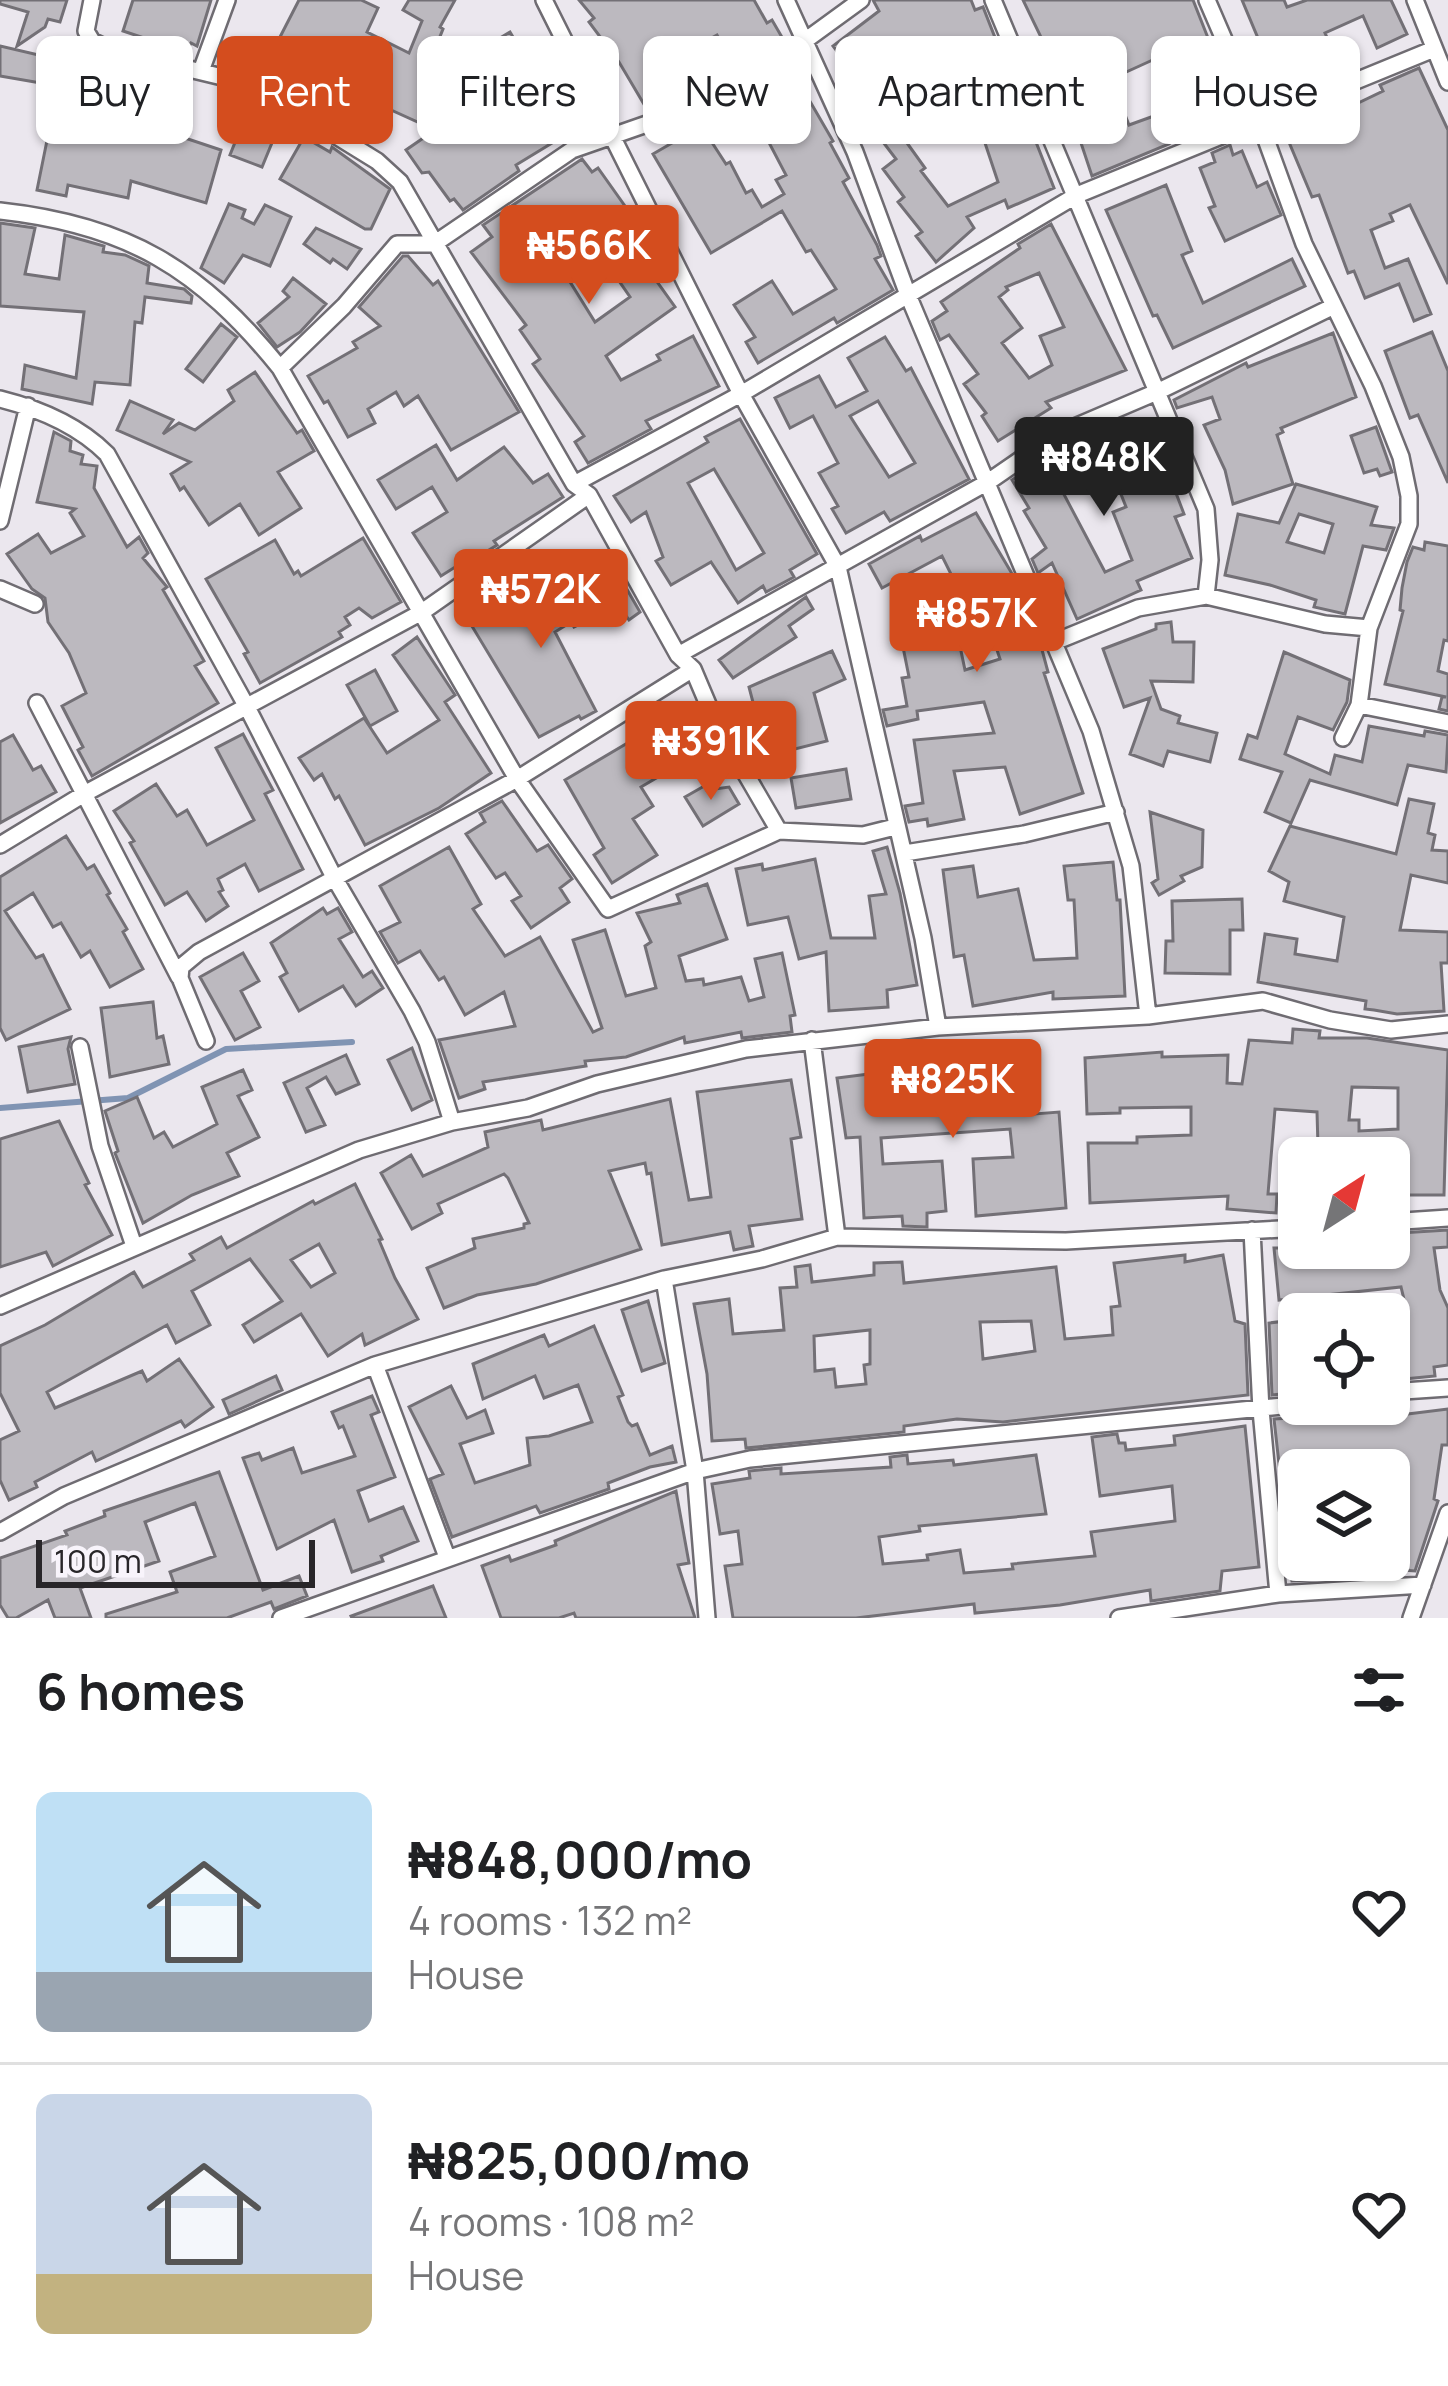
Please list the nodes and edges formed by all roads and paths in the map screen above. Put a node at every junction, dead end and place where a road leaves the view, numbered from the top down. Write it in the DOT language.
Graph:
graph roads {
  1 [pos="92,0"];
  2 [pos="226,0"];
  3 [pos="544,0"];
  4 [pos="786,0"];
  5 [pos="860,0"];
  6 [pos="992,0"];
  7 [pos="1207,0"];
  8 [pos="1415,0"];
  9 [pos="563,36"];
  10 [pos="804,36"];
  11 [pos="811,36"];
  12 [pos="1223,36"];
  13 [pos="1434,49"];
  14 [pos="811,51"];
  15 [pos="201,71"];
  16 [pos="1360,80"];
  17 [pos="1448,82"];
  18 [pos="586,144"];
  19 [pos="618,144"];
  20 [pos="1205,144"];
  21 [pos="1268,144"];
  22 [pos="1077,195"];
  23 [pos="0,211"];
  24 [pos="434,244"];
  25 [pos="908,295"];
  26 [pos="1332,307"];
  27 [pos="280,368"];
  28 [pos="1159,391"];
  29 [pos="741,394"];
  30 [pos="0,399"];
  31 [pos="28,406"];
  32 [pos="988,482"];
  33 [pos="574,484"];
  34 [pos="589,496"];
  35 [pos="0,521"];
  36 [pos="838,567"];
  37 [pos="0,589"];
  38 [pos="1206,596"];
  39 [pos="34,604"];
  40 [pos="422,612"];
  41 [pos="1369,628"];
  42 [pos="1057,641"];
  43 [pos="677,656"];
  44 [pos="694,669"];
  45 [pos="37,703"];
  46 [pos="1359,705"];
  47 [pos="247,707"];
  48 [pos="1448,724"];
  49 [pos="1343,738"];
  50 [pos="517,779"];
  51 [pos="84,794"];
  52 [pos="1116,812"];
  53 [pos="895,827"];
  54 [pos="778,831"];
  55 [pos="0,845"];
  56 [pos="904,853"];
  57 [pos="335,879"];
  58 [pos="180,978"];
  59 [pos="1148,1016"];
  60 [pos="1448,1024"];
  61 [pos="938,1027"];
  62 [pos="812,1040"];
  63 [pos="206,1041"];
  64 [pos="80,1047"];
  65 [pos="452,1122"];
  66 [pos="1448,1217"];
  67 [pos="1410,1220"];
  68 [pos="1278,1229"];
  69 [pos="1252,1230"];
  70 [pos="836,1237"];
  71 [pos="134,1246"];
  72 [pos="664,1279"];
  73 [pos="0,1306"];
  74 [pos="375,1365"];
  75 [pos="1448,1388"];
  76 [pos="1410,1391"];
  77 [pos="1278,1408"];
  78 [pos="1261,1410"];
  79 [pos="695,1471"];
  80 [pos="1448,1513"];
  81 [pos="0,1532"];
  82 [pos="447,1556"];
  83 [pos="1423,1585"];
  84 [pos="1278,1594"];
  85 [pos="281,1618"];
  86 [pos="706,1618"];
  87 [pos="1119,1618"];
  88 [pos="1411,1618"];
  1 -- 15 [label="street"];
  2 -- 15 [label="street"];
  3 -- 9 [label="street"];
  4 -- 10 [label="street"];
  5 -- 11 [label="street"];
  6 -- 22 [label="street"];
  7 -- 12 [label="street"];
  8 -- 13 [label="street"];
  13 -- 16 [label="street"];
  13 -- 17 [label="street"];
  14 -- 25 [label="street"];
  15 -- 24 [label="street"];
  18 -- 24 [label="street"];
  19 -- 29 [label="street"];
  20 -- 22 [label="street"];
  21 -- 26 [label="street"];
  22 -- 25 [label="street"];
  22 -- 28 [label="street"];
  23 -- 27 [label="street"];
  24 -- 27 [label="street"];
  24 -- 33 [label="street"];
  25 -- 29 [label="street"];
  25 -- 32 [label="street"];
  26 -- 28 [label="street"];
  26 -- 41 [label="street"];
  27 -- 40 [label="street"];
  28 -- 32 [label="street"];
  28 -- 38 [label="street"];
  29 -- 33 [label="street"];
  29 -- 36 [label="street"];
  30 -- 31 [label="street"];
  31 -- 35 [label="street"];
  31 -- 47 [label="street"];
  32 -- 36 [label="street"];
  32 -- 42 [label="street"];
  33 -- 34 [label="street"];
  34 -- 40 [label="street"];
  34 -- 43 [label="street"];
  36 -- 43 [label="street"];
  36 -- 53 [label="street"];
  37 -- 39 [label="street"];
  38 -- 41 [label="street"];
  38 -- 42 [label="street"];
  40 -- 47 [label="street"];
  40 -- 50 [label="street"];
  41 -- 46 [label="street"];
  42 -- 52 [label="street"];
  43 -- 44 [label="street"];
  44 -- 50 [label="street"];
  44 -- 54 [label="street"];
  45 -- 51 [label="street"];
  46 -- 48 [label="street"];
  46 -- 49 [label="street"];
  47 -- 51 [label="street"];
  47 -- 57 [label="street"];
  50 -- 54 [label="street"];
  50 -- 57 [label="street"];
  51 -- 55 [label="street"];
  51 -- 58 [label="street"];
  52 -- 56 [label="street"];
  52 -- 59 [label="street"];
  53 -- 54 [label="street"];
  53 -- 56 [label="street"];
  56 -- 61 [label="street"];
  57 -- 58 [label="street"];
  57 -- 65 [label="street"];
  58 -- 63 [label="street"];
  59 -- 60 [label="street"];
  59 -- 61 [label="street"];
  61 -- 62 [label="street"];
  62 -- 65 [label="street"];
  62 -- 70 [label="street"];
  64 -- 71 [label="street"];
  65 -- 71 [label="street"];
  66 -- 67 [label="street"];
  68 -- 69 [label="street"];
  69 -- 70 [label="street"];
  69 -- 78 [label="street"];
  70 -- 72 [label="street"];
  71 -- 73 [label="street"];
  72 -- 74 [label="street"];
  72 -- 79 [label="street"];
  74 -- 81 [label="street"];
  74 -- 82 [label="street"];
  75 -- 76 [label="street"];
  77 -- 78 [label="street"];
  78 -- 79 [label="street"];
  78 -- 84 [label="street"];
  79 -- 82 [label="street"];
  79 -- 86 [label="street"];
  80 -- 83 [label="street"];
  82 -- 85 [label="street"];
  83 -- 84 [label="street"];
  83 -- 88 [label="street"];
  84 -- 87 [label="street"];
}
